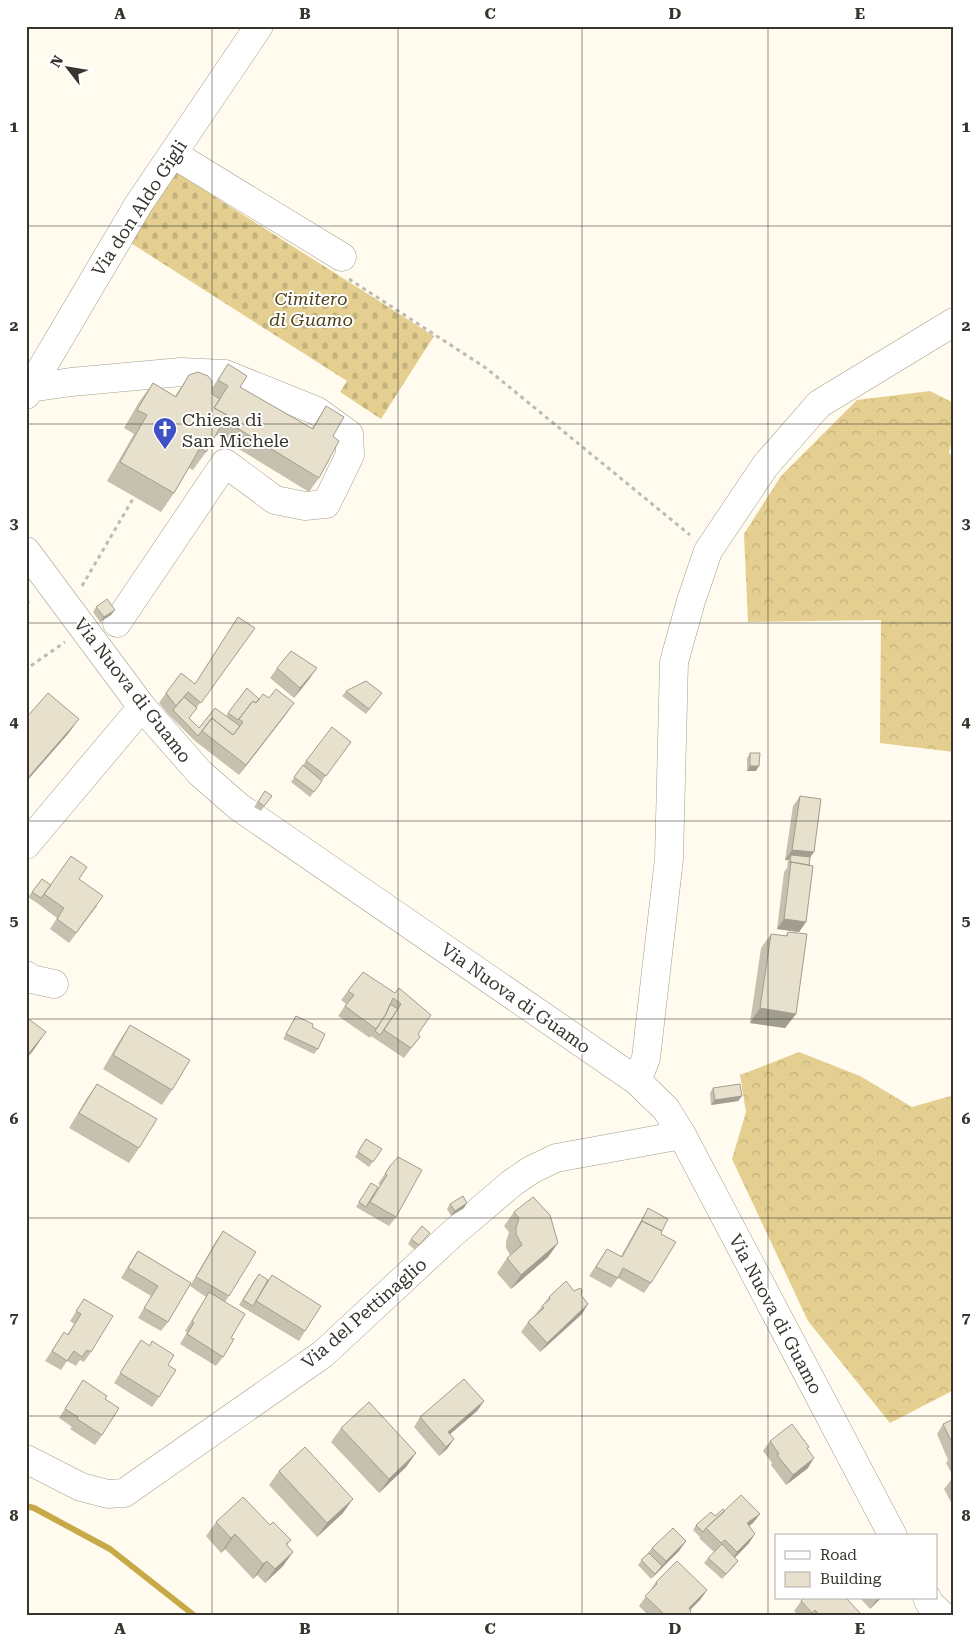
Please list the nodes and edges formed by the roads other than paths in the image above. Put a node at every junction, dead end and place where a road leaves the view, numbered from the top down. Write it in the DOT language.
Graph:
graph roads {
  1 [pos="259,26"];
  2 [pos="173,154"];
  3 [pos="342,258"];
  4 [pos="954,322"];
  5 [pos="28,391"];
  6 [pos="26,551"];
  7 [pos="117,623"];
  8 [pos="142,707"];
  9 [pos="26,845"];
  10 [pos="26,975"];
  11 [pos="54,984"];
  12 [pos="637,1081"];
  13 [pos="682,1135"];
  14 [pos="26,1459"];
  15 [pos="892,1534"];
  16 [pos="928,1600"];
  17 [pos="943,1616"];
  1 -- 2 [label="street, Via don Aldo Gigli"];
  2 -- 3 [label="street"];
  2 -- 5 [label="street, Via don Aldo Gigli"];
  4 -- 12 [label="street"];
  5 -- 7 [label="street"];
  6 -- 8 [label="street, Via Nuova di Guamo"];
  8 -- 9 [label="street"];
  8 -- 12 [label="street, Via Nuova di Guamo"];
  10 -- 11 [label="street"];
  12 -- 13 [label="street, Via Nuova di Guamo"];
  13 -- 14 [label="street, Via del Pettinaglio"];
  13 -- 15 [label="street, Via Nuova di Guamo"];
  16 -- 17 [label="street"];
}
